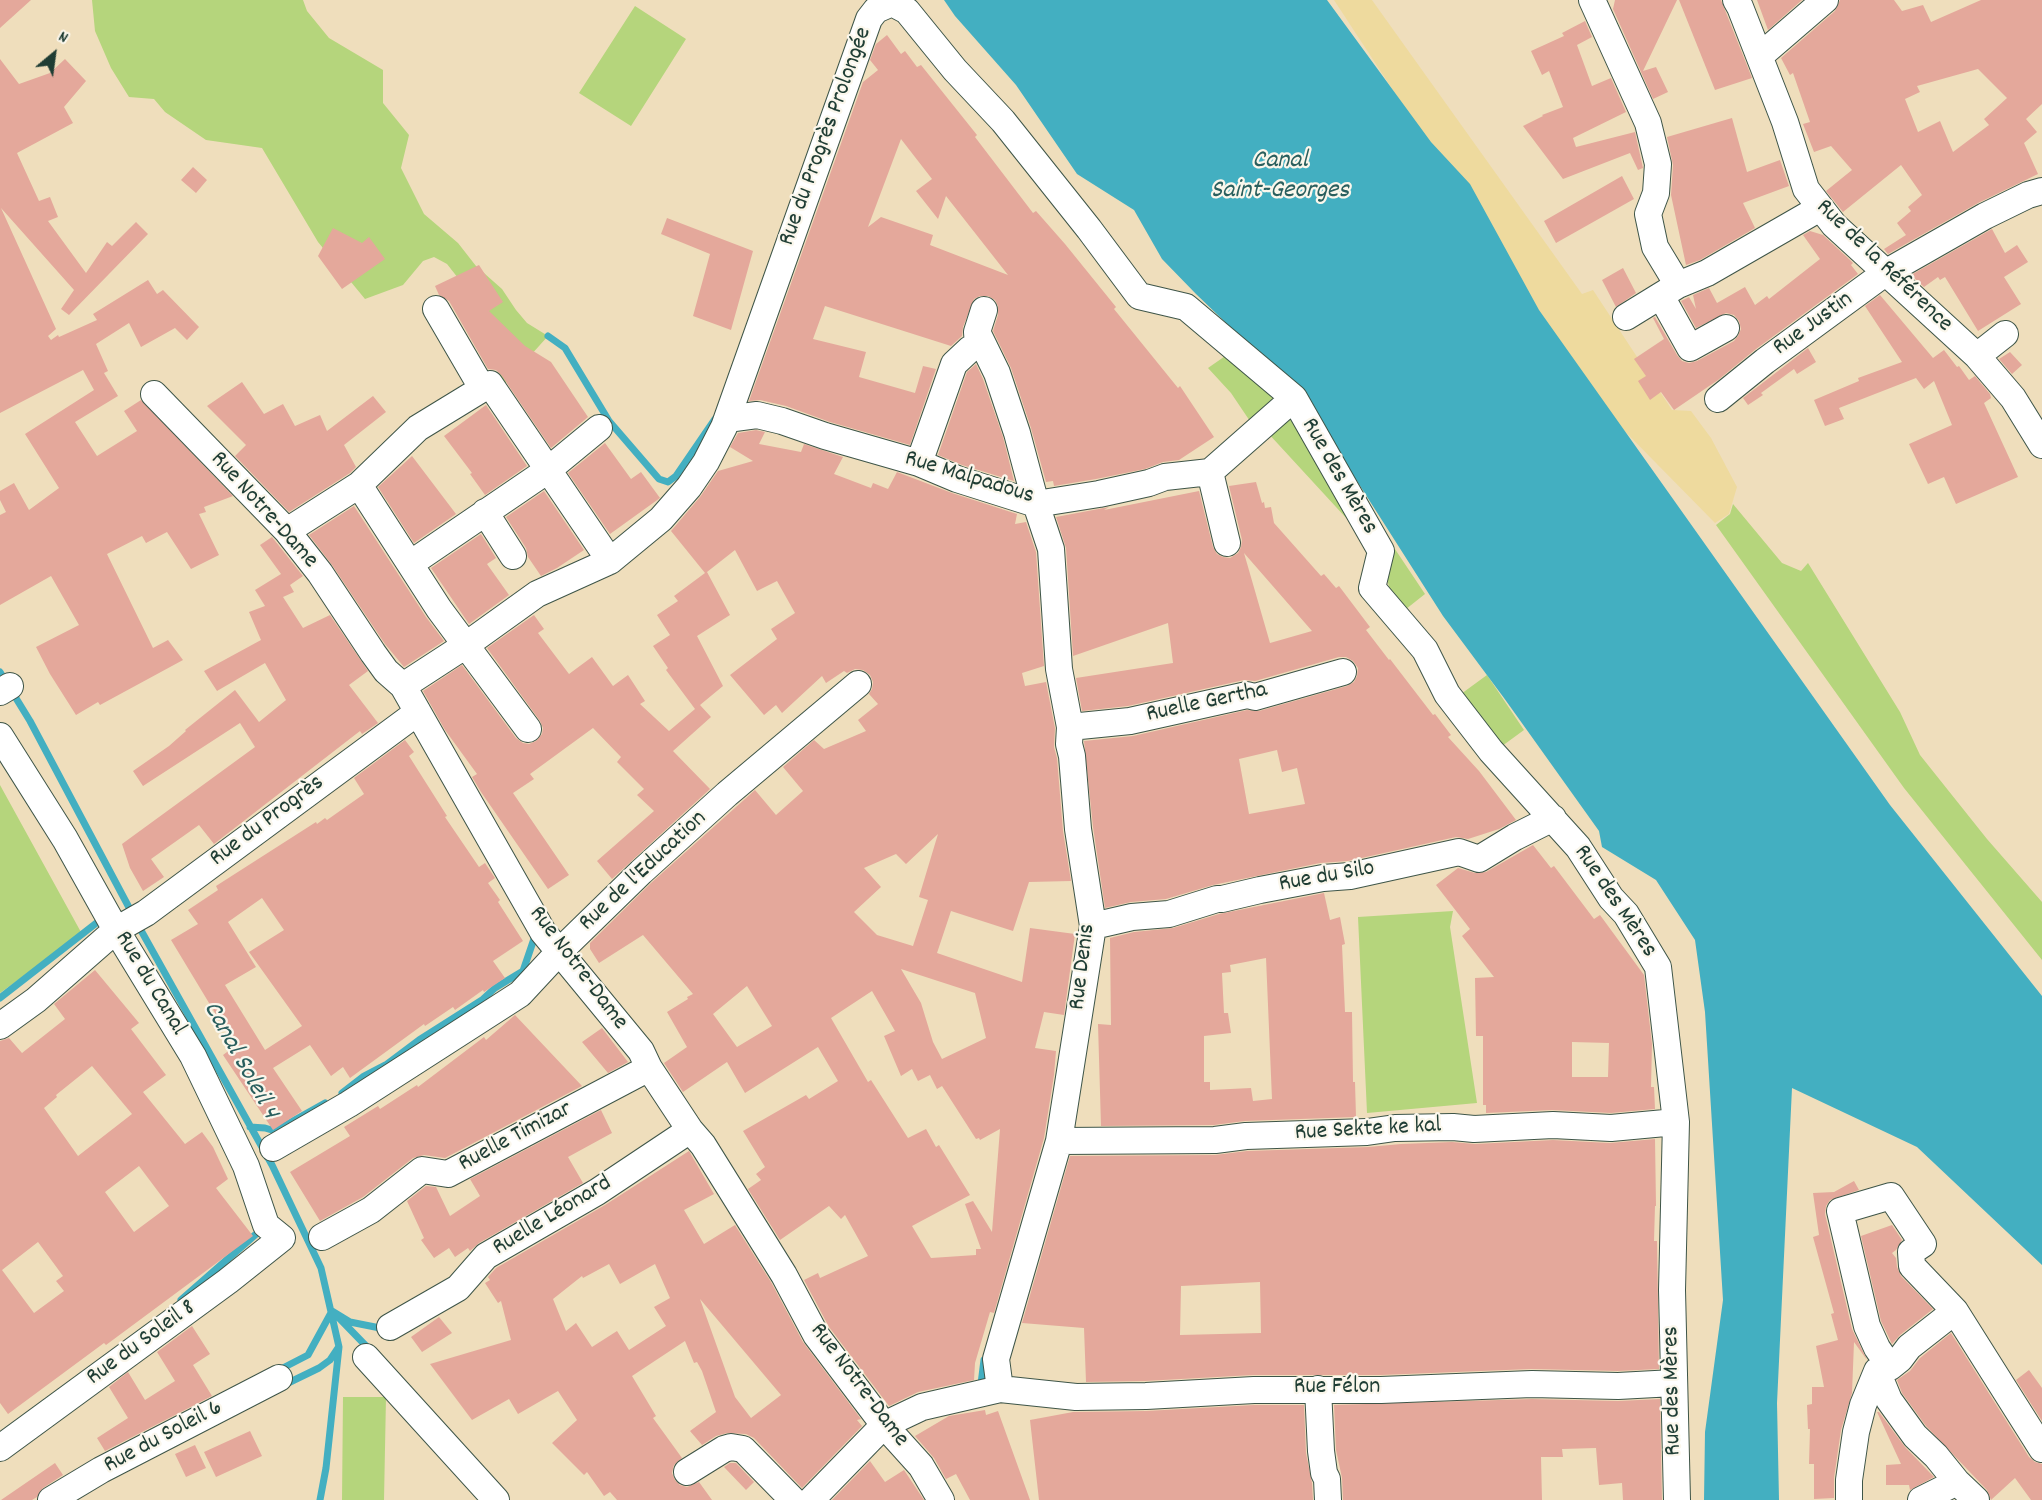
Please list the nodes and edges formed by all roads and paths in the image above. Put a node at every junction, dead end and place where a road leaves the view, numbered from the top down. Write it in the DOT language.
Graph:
graph roads {
  1 [pos="1592,0"];
  2 [pos="1736,0"];
  3 [pos="1825,0"];
  4 [pos="1760,56"];
  5 [pos="2042,191"];
  6 [pos="1820,208"];
  7 [pos="1886,273"];
  8 [pos="1669,291"];
  9 [pos="436,309"];
  10 [pos="1626,317"];
  11 [pos="1726,328"];
  12 [pos="2005,334"];
  13 [pos="1977,356"];
  14 [pos="482,388"];
  15 [pos="154,394"];
  16 [pos="1294,398"];
  17 [pos="1718,399"];
  18 [pos="727,419"];
  19 [pos="599,428"];
  20 [pos="2042,445"];
  21 [pos="919,463"];
  22 [pos="548,470"];
  23 [pos="1210,472"];
  24 [pos="359,485"];
  25 [pos="1036,504"];
  26 [pos="485,512"];
  27 [pos="287,531"];
  28 [pos="1227,543"];
  29 [pos="513,556"];
  30 [pos="610,561"];
  31 [pos="410,564"];
  32 [pos="466,645"];
  33 [pos="1343,672"];
  34 [pos="858,684"];
  35 [pos="403,686"];
  36 [pos="418,712"];
  37 [pos="1070,727"];
  38 [pos="528,729"];
  39 [pos="0,736"];
  40 [pos="1553,818"];
  41 [pos="1093,926"];
  42 [pos="116,930"];
  43 [pos="558,952"];
  44 [pos="0,1026"];
  45 [pos="649,1068"];
  46 [pos="1676,1122"];
  47 [pos="690,1130"];
  48 [pos="1059,1141"];
  49 [pos="273,1148"];
  50 [pos="282,1238"];
  51 [pos="322,1238"];
  52 [pos="1955,1311"];
  53 [pos="390,1327"];
  54 [pos="366,1357"];
  55 [pos="1883,1369"];
  56 [pos="279,1378"];
  57 [pos="1674,1383"];
  58 [pos="1000,1389"];
  59 [pos="1318,1389"];
  60 [pos="884,1425"];
  61 [pos="0,1448"];
  62 [pos="2042,1449"];
  63 [pos="687,1472"];
  64 [pos="1957,1482"];
  65 [pos="51,1500"];
  66 [pos="496,1500"];
  67 [pos="793,1500"];
  68 [pos="811,1500"];
  69 [pos="941,1500"];
  70 [pos="1328,1500"];
  71 [pos="1677,1500"];
  72 [pos="1849,1500"];
  73 [pos="1921,1500"];
  74 [pos="1976,1500"];
  1 -- 8 [label="street"];
  2 -- 4 [label="street, Rue de la Référence"];
  3 -- 4 [label="street"];
  4 -- 6 [label="street, Rue de la Référence"];
  5 -- 7 [label="street, Rue Justin"];
  6 -- 7 [label="street, Rue de la Référence"];
  6 -- 8 [label="street"];
  7 -- 13 [label="street, Rue de la Référence"];
  7 -- 17 [label="street, Rue Justin"];
  8 -- 10 [label="street"];
  8 -- 11 [label="street"];
  9 -- 14 [label="street"];
  12 -- 13 [label="street"];
  13 -- 20 [label="street, Rue de la Référence"];
  14 -- 22 [label="street"];
  14 -- 24 [label="street"];
  15 -- 27 [label="street, Rue Notre-Dame"];
  16 -- 18 [label="street, Rue du Progrès Prolongée"];
  16 -- 23 [label="street"];
  16 -- 40 [label="street, Rue des Mères"];
  18 -- 21 [label="street, Rue Malpadous"];
  18 -- 30 [label="street, Rue du Progrès Prolongée"];
  19 -- 22 [label="street"];
  21 -- 25 [label="street, Rue Malpadous"];
  21 -- 25 [label="street, Rue Denis"];
  22 -- 26 [label="street"];
  22 -- 30 [label="street"];
  23 -- 25 [label="street, Rue Malpadous"];
  23 -- 28 [label="street"];
  24 -- 27 [label="street"];
  24 -- 31 [label="street"];
  25 -- 37 [label="street, Rue Denis"];
  26 -- 29 [label="street"];
  26 -- 31 [label="street"];
  27 -- 35 [label="street, Rue Notre-Dame"];
  30 -- 32 [label="street, Rue du Progrès Prolongée"];
  31 -- 32 [label="street"];
  32 -- 35 [label="street, Rue du Progrès Prolongée"];
  32 -- 38 [label="street"];
  33 -- 37 [label="street, Ruelle Gertha"];
  34 -- 43 [label="street, Rue de l'Education"];
  35 -- 36 [label="street, Rue Notre-Dame"];
  36 -- 42 [label="street, Rue du Progrès"];
  36 -- 43 [label="street, Rue Notre-Dame"];
  37 -- 41 [label="street, Rue Denis"];
  39 -- 42 [label="street, Rue du Canal"];
  40 -- 41 [label="street, Rue du Silo"];
  40 -- 46 [label="street, Rue des Mères"];
  41 -- 48 [label="street, Rue Denis"];
  42 -- 44 [label="street, Rue du Progrès"];
  42 -- 50 [label="street, Rue du Canal"];
  43 -- 45 [label="street, Rue Notre-Dame"];
  43 -- 49 [label="street, Rue de l'Education"];
  45 -- 47 [label="street, Rue Notre-Dame"];
  45 -- 51 [label="street, Ruelle Timizar"];
  46 -- 48 [label="street, Rue Sekte ke kal"];
  46 -- 57 [label="street, Rue des Mères"];
  47 -- 53 [label="street, Ruelle Léonard"];
  47 -- 60 [label="street, Rue Notre-Dame"];
  48 -- 58 [label="street, Rue Denis"];
  50 -- 61 [label="street, Rue du Soleil 8"];
  52 -- 55 [label="street"];
  52 -- 55 [label="street"];
  52 -- 62 [label="street"];
  54 -- 66 [label="street"];
  55 -- 64 [label="street"];
  55 -- 72 [label="street"];
  56 -- 65 [label="street, Rue du Soleil 6"];
  57 -- 59 [label="street, Rue Félon"];
  57 -- 71 [label="street, Rue des Mères"];
  58 -- 59 [label="street, Rue Félon"];
  58 -- 60 [label="street, Rue Félon"];
  59 -- 70 [label="street"];
  60 -- 68 [label="street"];
  60 -- 69 [label="street, Rue Notre-Dame"];
  63 -- 67 [label="street"];
  64 -- 73 [label="street"];
  64 -- 74 [label="street"];
}
